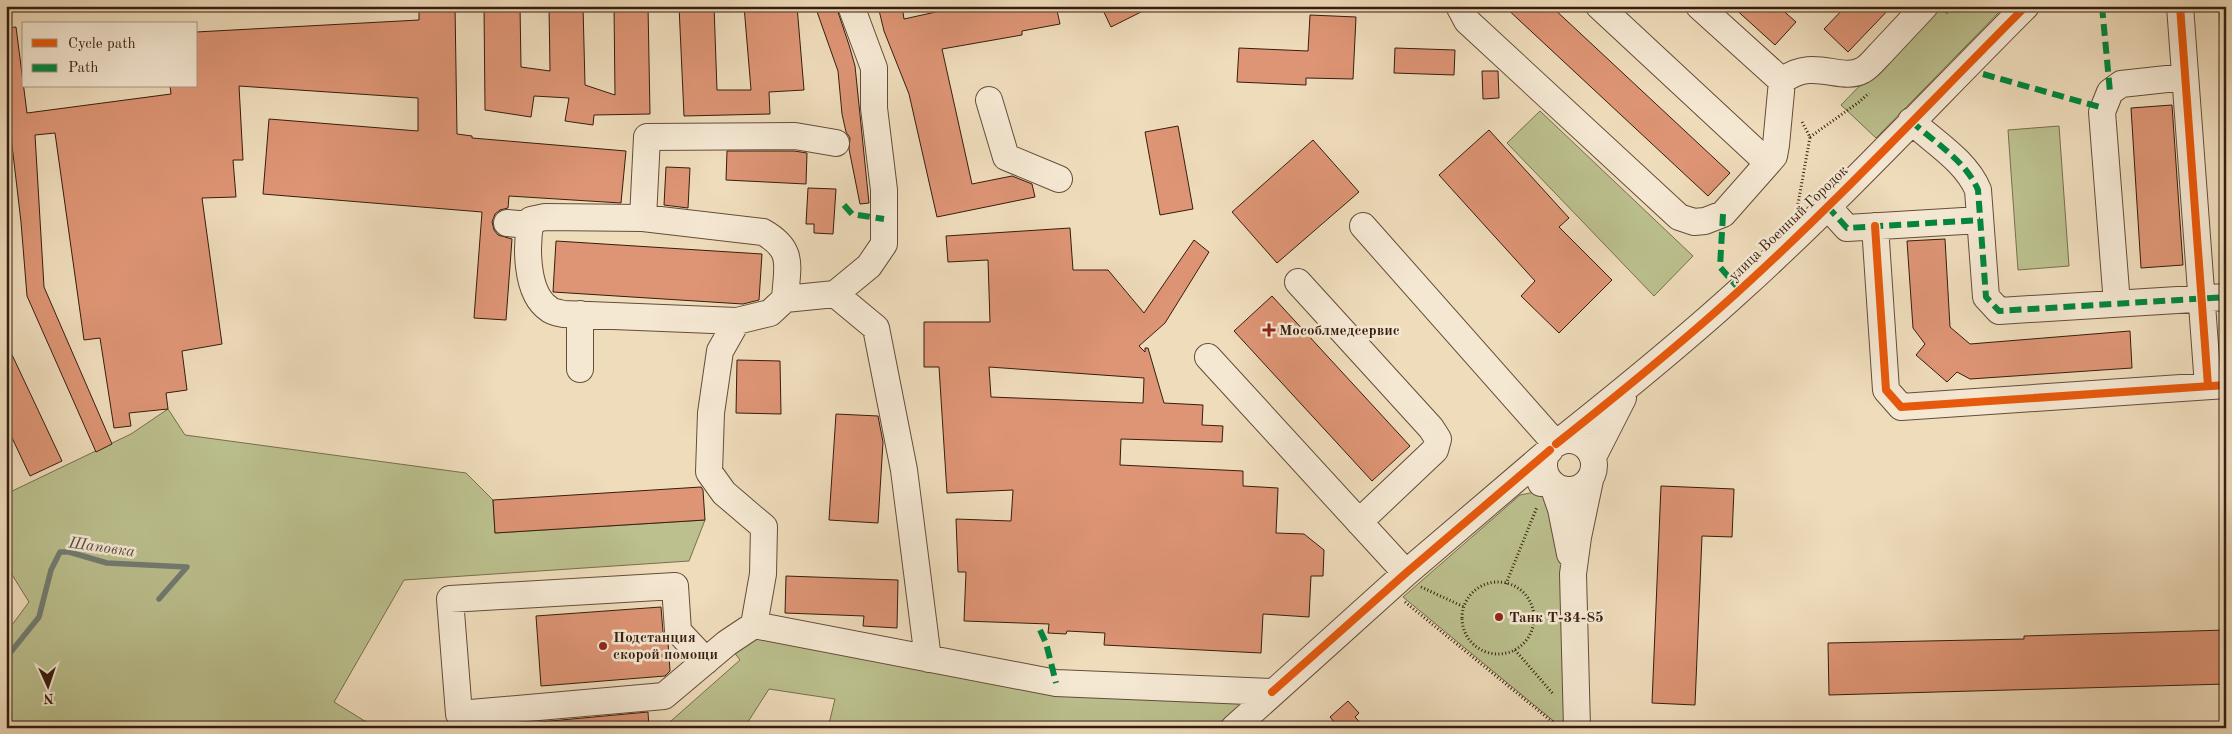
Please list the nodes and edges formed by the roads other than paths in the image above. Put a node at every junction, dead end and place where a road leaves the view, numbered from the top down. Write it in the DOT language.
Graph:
graph roads {
  1 [pos="851,6"];
  2 [pos="1459,6"];
  3 [pos="1599,6"];
  4 [pos="1699,6"];
  5 [pos="1925,6"];
  6 [pos="2026,6"];
  7 [pos="2180,6"];
  8 [pos="2185,77"];
  9 [pos="1782,81"];
  10 [pos="989,100"];
  11 [pos="1911,121"];
  12 [pos="836,143"];
  13 [pos="1768,163"];
  14 [pos="1059,179"];
  15 [pos="1827,206"];
  16 [pos="642,218"];
  17 [pos="1980,220"];
  18 [pos="1363,226"];
  19 [pos="1875,226"];
  20 [pos="1298,282"];
  21 [pos="835,294"];
  22 [pos="785,298"];
  23 [pos="2214,298"];
  24 [pos="2117,304"];
  25 [pos="580,314"];
  26 [pos="737,321"];
  27 [pos="1208,357"];
  28 [pos="580,369"];
  29 [pos="1632,384"];
  30 [pos="2217,386"];
  31 [pos="1553,447"];
  32 [pos="1591,468"];
  33 [pos="1552,483"];
  34 [pos="1496,494"];
  35 [pos="1359,522"];
  36 [pos="1573,574"];
  37 [pos="1398,580"];
  38 [pos="754,625"];
  39 [pos="928,659"];
  40 [pos="706,661"];
  41 [pos="1272,692"];
  42 [pos="1588,727"];
  43 [pos="1234,728"];
  1 -- 21 [label="street"];
  2 -- 13 [label="street"];
  3 -- 13 [label="street"];
  4 -- 9 [label="street"];
  5 -- 9 [label="street"];
  6 -- 11 [label="street, улица Военный Городок"];
  7 -- 8 [label="street"];
  8 -- 23 [label="street"];
  8 -- 24 [label="street"];
  9 -- 13 [label="street"];
  10 -- 14 [label="street"];
  11 -- 15 [label="street, улица Военный Городок"];
  11 -- 17 [label="street"];
  12 -- 16 [label="street"];
  15 -- 19 [label="street"];
  15 -- 29 [label="street, улица Военный Городок"];
  16 -- 22 [label="street"];
  16 -- 25 [label="street"];
  17 -- 19 [label="street"];
  17 -- 24 [label="street"];
  18 -- 31 [label="street"];
  19 -- 30 [label="street"];
  20 -- 35 [label="street"];
  21 -- 22 [label="street"];
  21 -- 39 [label="street"];
  22 -- 26 [label="street"];
  23 -- 24 [label="street"];
  23 -- 30 [label="street"];
  25 -- 26 [label="street"];
  25 -- 28 [label="street"];
  26 -- 38 [label="street"];
  27 -- 35 [label="street"];
  29 -- 31 [label="street, улица Военный Городок"];
  29 -- 32 [label="street"];
  31 -- 32 [label="street"];
  31 -- 33 [label="street"];
  31 -- 34 [label="street, улица Военный Городок"];
  32 -- 33 [label="street"];
  32 -- 36 [label="street"];
  33 -- 34 [label="street"];
  33 -- 36 [label="street"];
  34 -- 37 [label="street, улица Военный Городок"];
  35 -- 37 [label="street"];
  36 -- 42 [label="street"];
  37 -- 41 [label="street, улица Военный Городок"];
  38 -- 39 [label="street"];
  38 -- 40 [label="street"];
  39 -- 41 [label="street"];
  40 -- 40 [label="street"];
  41 -- 43 [label="street, улица Военный Городок"];
}
